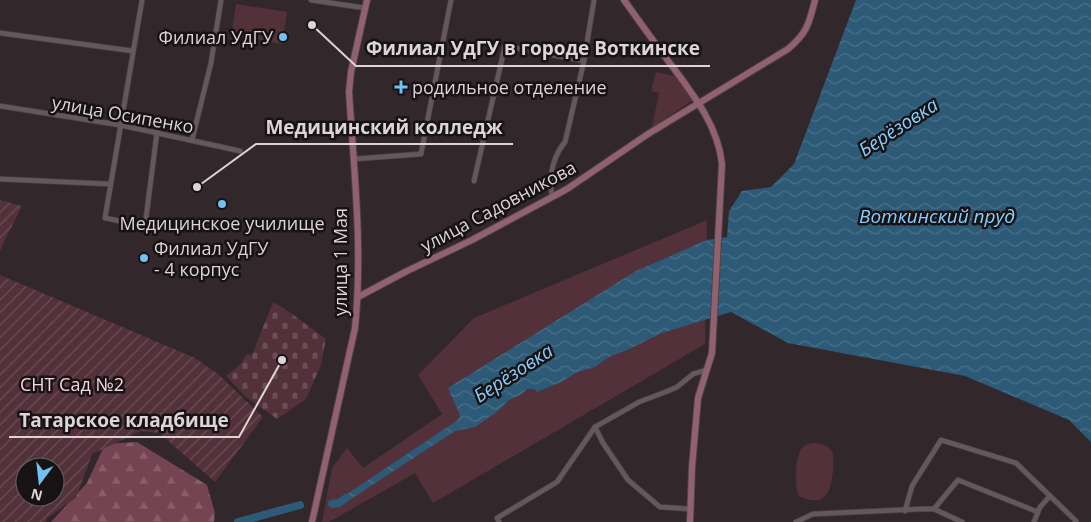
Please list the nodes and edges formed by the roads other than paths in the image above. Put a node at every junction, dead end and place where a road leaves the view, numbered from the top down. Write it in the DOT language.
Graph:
graph roads {
  1 [pos="142,0"];
  2 [pos="221,0"];
  3 [pos="311,0"];
  4 [pos="367,0"];
  5 [pos="451,0"];
  6 [pos="594,0"];
  7 [pos="624,0"];
  8 [pos="815,0"];
  9 [pos="365,8"];
  10 [pos="0,33"];
  11 [pos="133,50"];
  12 [pos="584,60"];
  13 [pos="698,102"];
  14 [pos="0,106"];
  15 [pos="120,126"];
  16 [pos="157,132"];
  17 [pos="192,140"];
  18 [pos="240,151"];
  19 [pos="354,158"];
  20 [pos="0,179"];
  21 [pos="474,181"];
  22 [pos="110,184"];
  23 [pos="552,197"];
  24 [pos="358,297"];
  25 [pos="706,370"];
  26 [pos="595,428"];
  27 [pos="1050,496"];
  28 [pos="691,509"];
  29 [pos="934,509"];
  30 [pos="905,511"];
  31 [pos="1038,512"];
  32 [pos="1076,521"];
  33 [pos="312,522"];
  34 [pos="499,522"];
  35 [pos="690,522"];
  36 [pos="796,522"];
  37 [pos="962,522"];
  38 [pos="1034,522"];
  1 -- 11 [label="street"];
  2 -- 17 [label="street"];
  3 -- 9 [label="street"];
  4 -- 9 [label="main road, улица 1 Мая"];
  5 -- 19 [label="street"];
  6 -- 12 [label="street"];
  7 -- 13 [label="main road"];
  8 -- 13 [label="main road, улица Садовникова"];
  9 -- 19 [label="main road, улица 1 Мая"];
  10 -- 11 [label="street"];
  11 -- 15 [label="street"];
  12 -- 21 [label="street"];
  12 -- 23 [label="street"];
  13 -- 23 [label="main road, улица Садовникова"];
  13 -- 25 [label="main road"];
  14 -- 15 [label="street, улица Осипенко"];
  15 -- 16 [label="street, улица Осипенко"];
  15 -- 22 [label="street"];
  16 -- 17 [label="street, улица Осипенко"];
  16 -- 22 [label="street"];
  17 -- 18 [label="street, улица Осипенко"];
  19 -- 24 [label="main road, улица 1 Мая"];
  20 -- 22 [label="street"];
  23 -- 24 [label="main road, улица Садовникова"];
  24 -- 33 [label="main road, улица 1 Мая"];
  25 -- 26 [label="street"];
  25 -- 28 [label="main road"];
  26 -- 28 [label="street"];
  26 -- 34 [label="street"];
  27 -- 30 [label="street"];
  27 -- 31 [label="street"];
  27 -- 32 [label="street"];
  28 -- 35 [label="main road"];
  29 -- 30 [label="street"];
  29 -- 31 [label="street"];
  29 -- 37 [label="street"];
  30 -- 36 [label="street"];
  31 -- 38 [label="street"];
}
